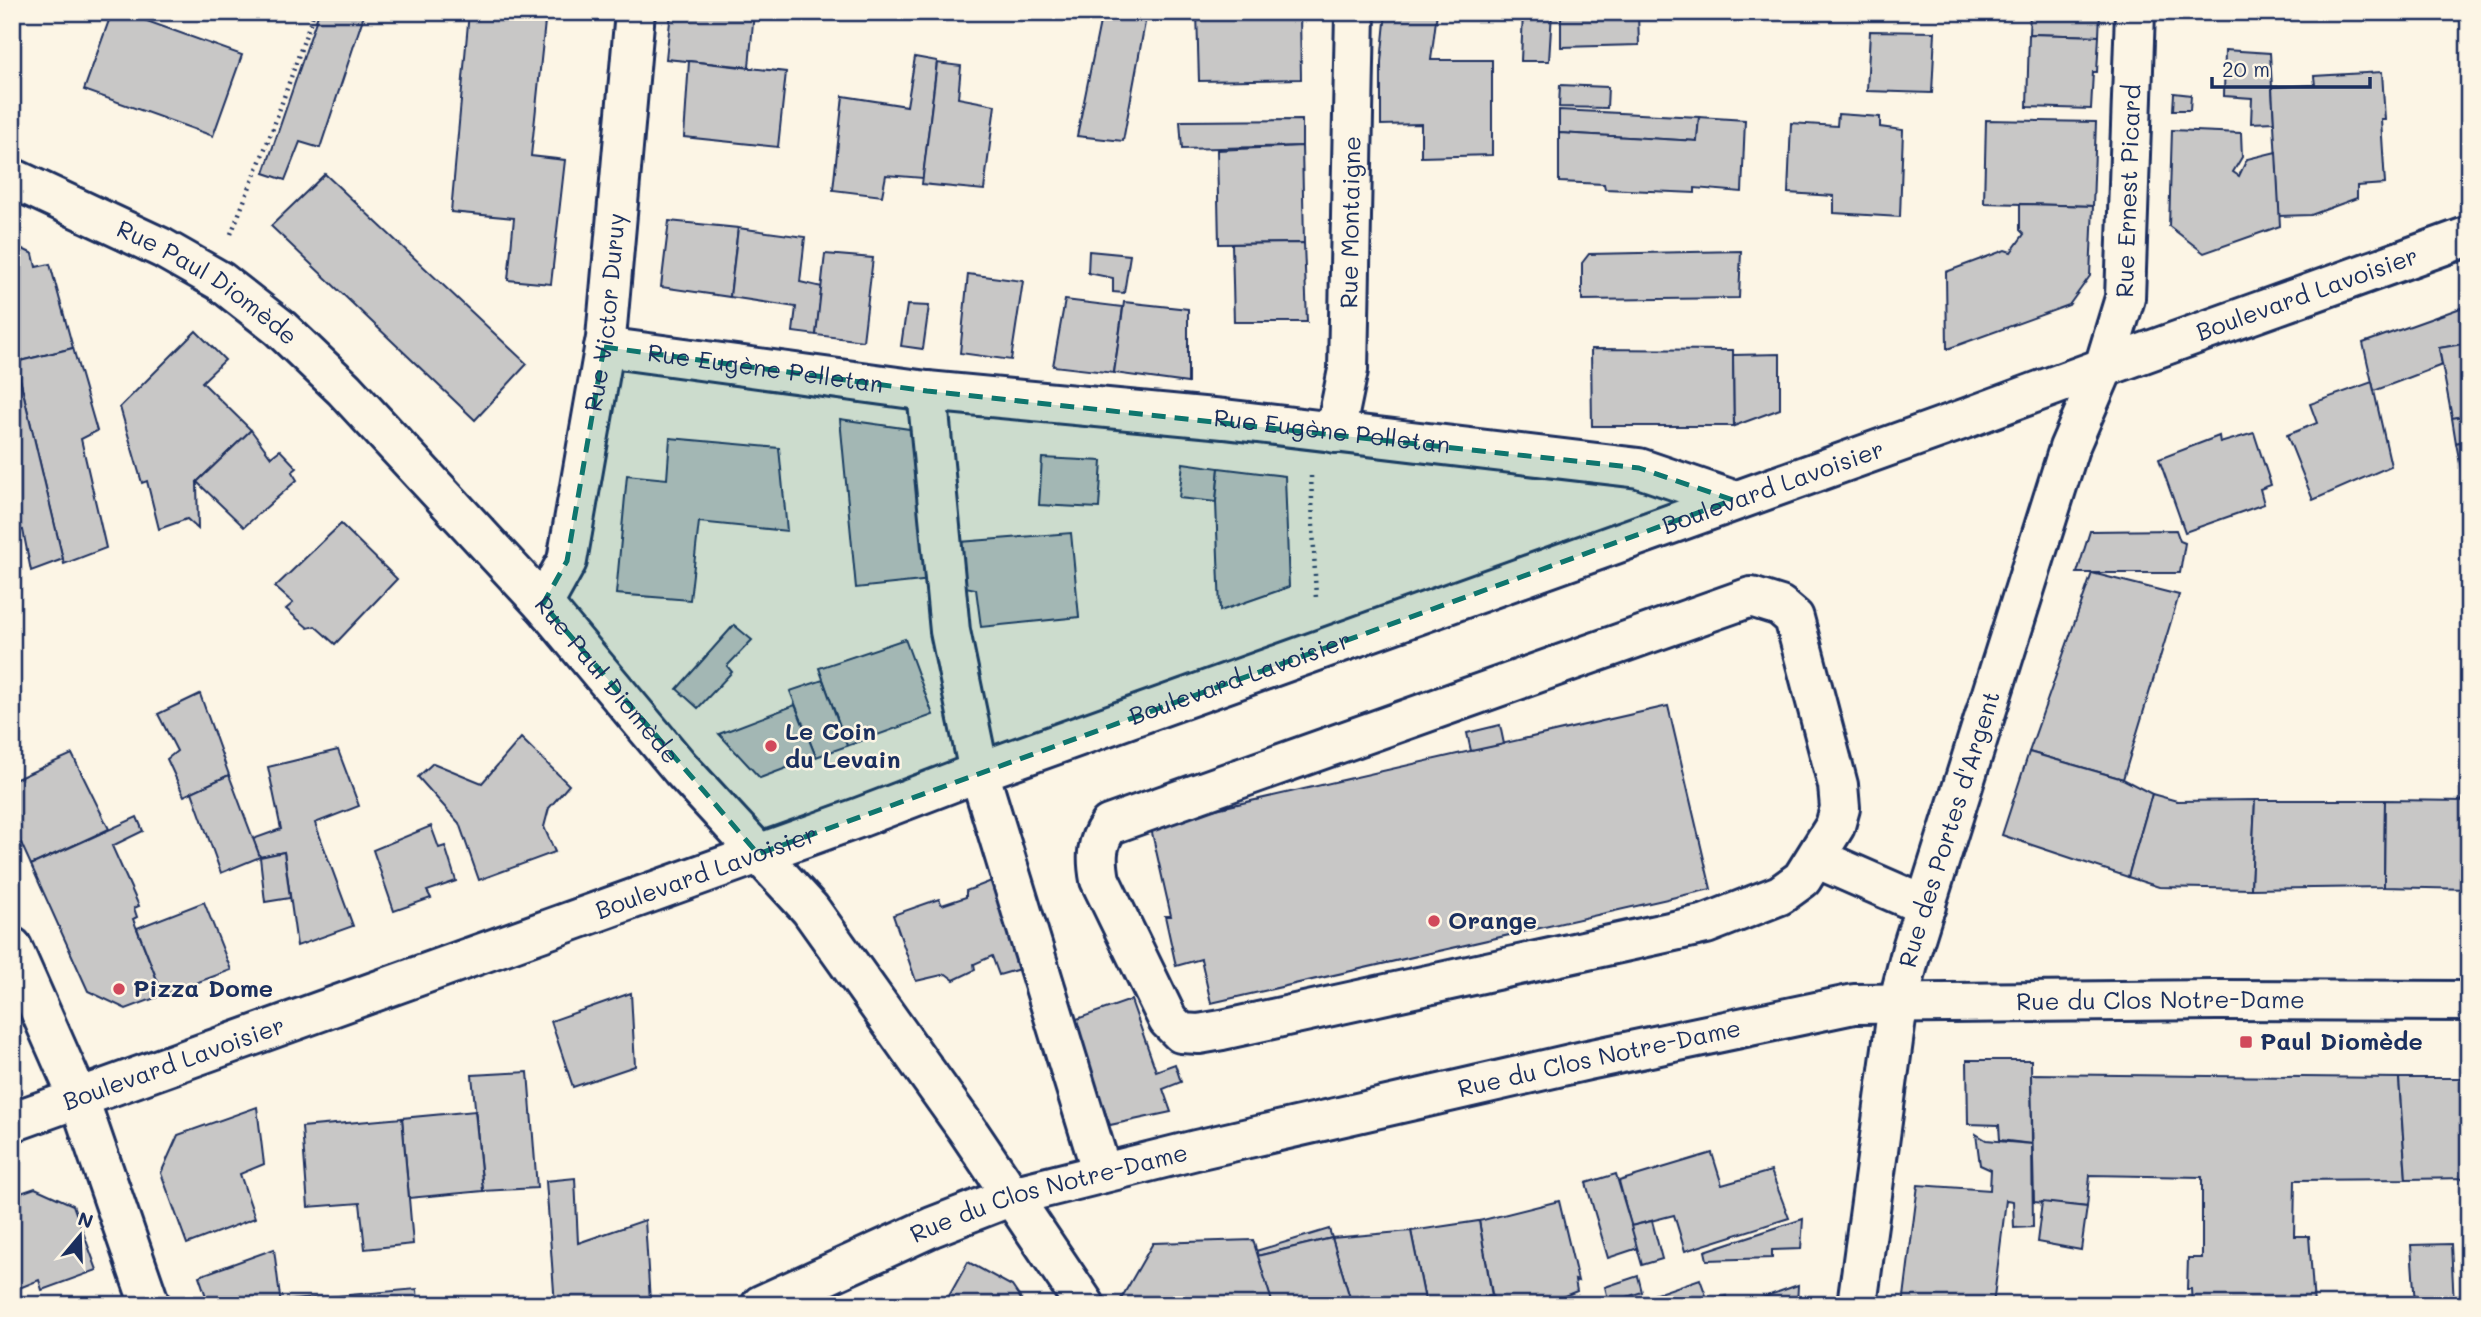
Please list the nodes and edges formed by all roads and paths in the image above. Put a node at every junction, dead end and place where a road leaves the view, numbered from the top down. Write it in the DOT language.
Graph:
graph roads {
  1 [pos="314,12"];
  2 [pos="635,12"];
  3 [pos="1355,12"];
  4 [pos="2135,12"];
  5 [pos="12,177"];
  6 [pos="2469,236"];
  7 [pos="214,278"];
  8 [pos="604,346"];
  9 [pos="2104,367"];
  10 [pos="927,391"];
  11 [pos="1335,433"];
  12 [pos="1733,500"];
  13 [pos="543,604"];
  14 [pos="1319,650"];
  15 [pos="979,772"];
  16 [pos="758,854"];
  17 [pos="1816,858"];
  18 [pos="1926,906"];
  19 [pos="12,947"];
  20 [pos="2469,1001"];
  21 [pos="1898,1004"];
  22 [pos="79,1098"];
  23 [pos="12,1122"];
  24 [pos="1102,1173"];
  25 [pos="1012,1196"];
  26 [pos="150,1305"];
  27 [pos="761,1305"];
  28 [pos="1085,1305"];
  29 [pos="1857,1305"];
  1 -- 7 [label="path"];
  2 -- 8 [label="street, Rue Victor Duruy"];
  3 -- 11 [label="street, Rue Montaigne"];
  4 -- 9 [label="street, Rue Ernest Picard"];
  5 -- 7 [label="street, Rue Paul Diomède"];
  6 -- 9 [label="street, Boulevard Lavoisier"];
  7 -- 13 [label="street, Rue Paul Diomède"];
  8 -- 10 [label="street, Rue Eugène Pelletan"];
  8 -- 13 [label="street, Rue Victor Duruy"];
  9 -- 12 [label="street, Boulevard Lavoisier"];
  9 -- 18 [label="street, Rue des Portes d'Argent"];
  10 -- 11 [label="street, Rue Eugène Pelletan"];
  10 -- 15 [label="street"];
  11 -- 12 [label="street, Rue Eugène Pelletan"];
  11 -- 14 [label="path"];
  12 -- 14 [label="street, Boulevard Lavoisier"];
  13 -- 16 [label="street, Rue Paul Diomède"];
  14 -- 15 [label="street, Boulevard Lavoisier"];
  15 -- 16 [label="street, Boulevard Lavoisier"];
  15 -- 24 [label="street"];
  16 -- 22 [label="street, Boulevard Lavoisier"];
  16 -- 25 [label="street, Rue Paul Diomède"];
  17 -- 17 [label="street"];
  17 -- 18 [label="street"];
  18 -- 21 [label="street, Rue des Portes d'Argent"];
  19 -- 22 [label="street"];
  20 -- 21 [label="street, Rue du Clos Notre-Dame"];
  21 -- 24 [label="street, Rue du Clos Notre-Dame"];
  21 -- 29 [label="street, Rue des Portes d'Argent"];
  22 -- 23 [label="street, Boulevard Lavoisier"];
  22 -- 26 [label="street"];
  24 -- 25 [label="street, Rue du Clos Notre-Dame"];
  25 -- 27 [label="street, Rue du Clos Notre-Dame"];
  25 -- 28 [label="street, Rue Paul Diomède"];
}
